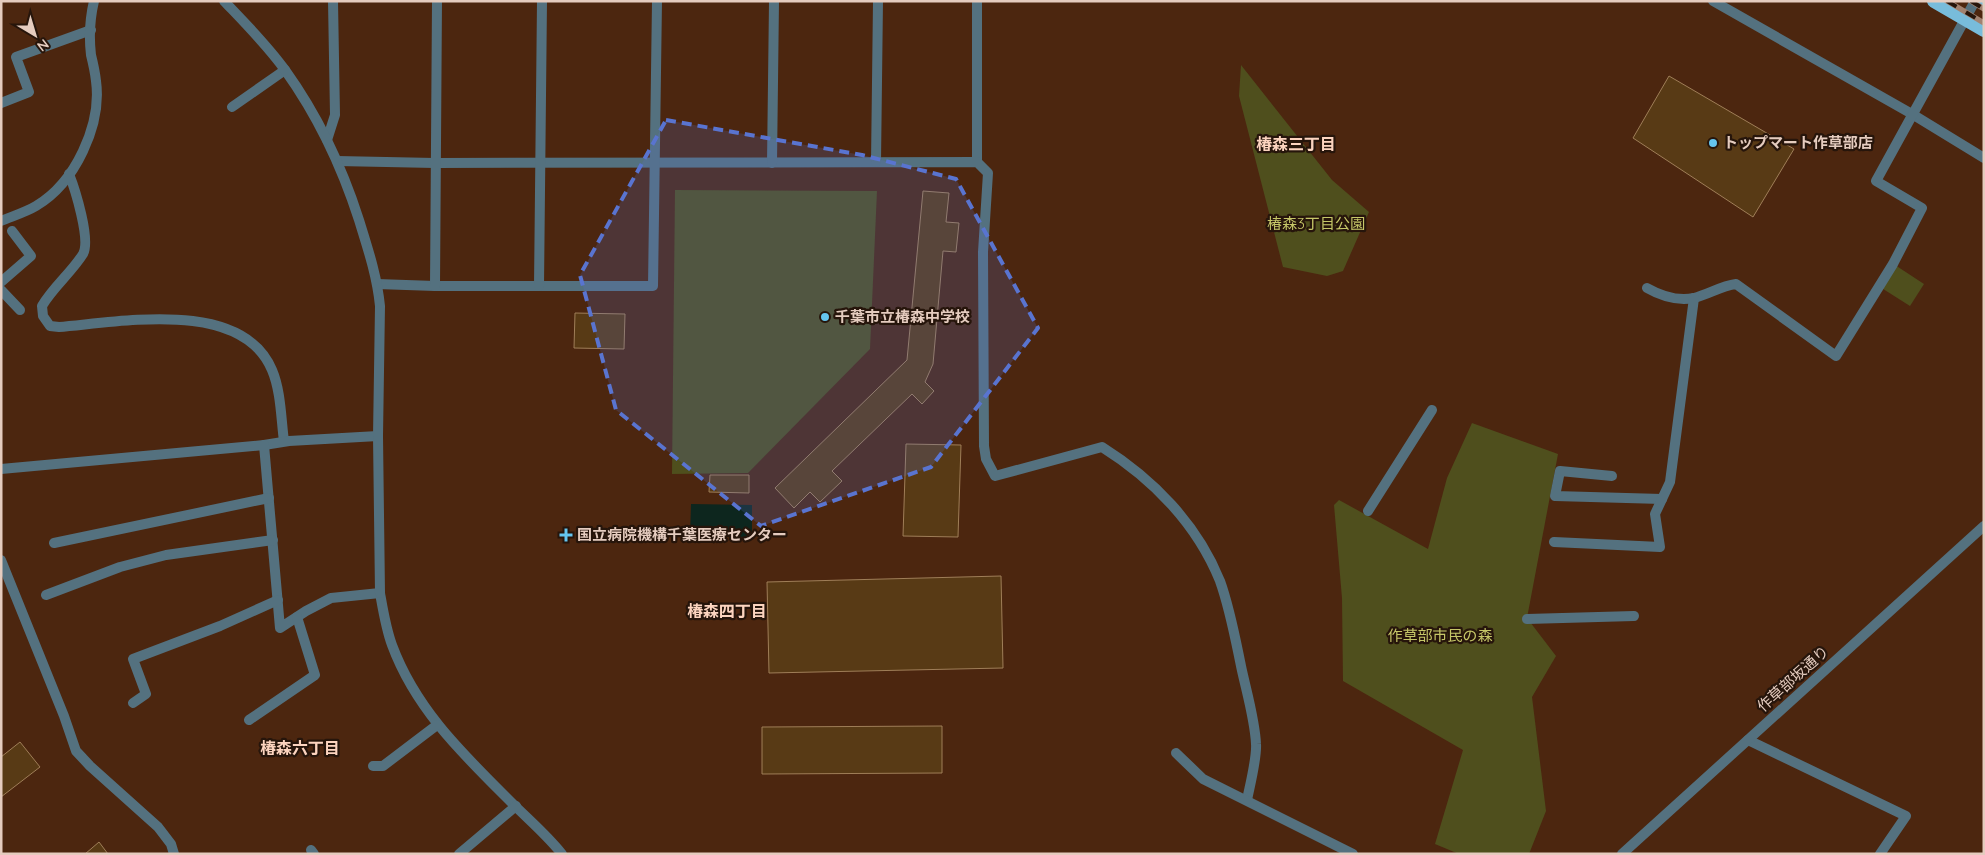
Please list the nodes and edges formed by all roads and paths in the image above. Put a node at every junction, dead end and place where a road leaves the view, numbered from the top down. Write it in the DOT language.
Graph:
graph roads {
  1 [pos="94,1"];
  2 [pos="333,1"];
  3 [pos="436,1"];
  4 [pos="542,1"];
  5 [pos="657,1"];
  6 [pos="774,1"];
  7 [pos="878,1"];
  8 [pos="977,1"];
  9 [pos="1713,1"];
  10 [pos="1934,1"];
  11 [pos="1975,1"];
  12 [pos="227,3"];
  13 [pos="1965,19"];
  14 [pos="91,30"];
  15 [pos="1984,30"];
  16 [pos="285,70"];
  17 [pos="1,102"];
  18 [pos="232,107"];
  19 [pos="1912,114"];
  20 [pos="327,140"];
  21 [pos="1984,158"];
  22 [pos="337,161"];
  23 [pos="876,162"];
  24 [pos="977,162"];
  25 [pos="435,163"];
  26 [pos="540,163"];
  27 [pos="654,163"];
  28 [pos="772,163"];
  29 [pos="69,174"];
  30 [pos="1,221"];
  31 [pos="12,231"];
  32 [pos="1,282"];
  33 [pos="378,284"];
  34 [pos="435,286"];
  35 [pos="539,286"];
  36 [pos="1647,288"];
  37 [pos="1,290"];
  38 [pos="1694,298"];
  39 [pos="20,310"];
  40 [pos="1432,410"];
  41 [pos="378,436"];
  42 [pos="284,441"];
  43 [pos="264,445"];
  44 [pos="1,469"];
  45 [pos="1612,476"];
  46 [pos="269,498"];
  47 [pos="1662,499"];
  48 [pos="1368,511"];
  49 [pos="1984,526"];
  50 [pos="272,540"];
  51 [pos="1554,542"];
  52 [pos="54,543"];
  53 [pos="1,560"];
  54 [pos="380,593"];
  55 [pos="46,595"];
  56 [pos="278,600"];
  57 [pos="1634,616"];
  58 [pos="297,617"];
  59 [pos="1527,619"];
  60 [pos="134,703"];
  61 [pos="249,720"];
  62 [pos="437,725"];
  63 [pos="1748,740"];
  64 [pos="1176,753"];
  65 [pos="373,766"];
  66 [pos="1247,800"];
  67 [pos="516,806"];
  68 [pos="174,854"];
  69 [pos="459,854"];
  70 [pos="562,854"];
  71 [pos="1353,854"];
  72 [pos="1622,854"];
  73 [pos="1880,854"];
  1 -- 14 [label="street"];
  2 -- 20 [label="street"];
  3 -- 25 [label="street"];
  4 -- 26 [label="street"];
  5 -- 27 [label="street"];
  6 -- 28 [label="street"];
  7 -- 23 [label="street"];
  8 -- 24 [label="street"];
  9 -- 19 [label="street"];
  10 -- 13 [label="highway"];
  11 -- 13 [label="street"];
  12 -- 16 [label="street"];
  13 -- 15 [label="highway"];
  13 -- 19 [label="street"];
  14 -- 17 [label="street"];
  14 -- 29 [label="street"];
  16 -- 18 [label="street"];
  16 -- 20 [label="street"];
  19 -- 21 [label="street"];
  19 -- 38 [label="street"];
  20 -- 22 [label="street"];
  22 -- 25 [label="street"];
  22 -- 33 [label="street"];
  23 -- 24 [label="street"];
  23 -- 28 [label="street"];
  24 -- 66 [label="street"];
  25 -- 26 [label="street"];
  25 -- 34 [label="street"];
  26 -- 27 [label="street"];
  26 -- 35 [label="street"];
  27 -- 28 [label="street"];
  27 -- 35 [label="street"];
  29 -- 30 [label="street"];
  29 -- 42 [label="street"];
  31 -- 32 [label="street"];
  33 -- 34 [label="street"];
  33 -- 41 [label="street"];
  34 -- 35 [label="street"];
  36 -- 38 [label="street"];
  37 -- 39 [label="street"];
  38 -- 47 [label="street"];
  40 -- 48 [label="street"];
  41 -- 42 [label="street"];
  41 -- 54 [label="street"];
  42 -- 43 [label="street"];
  43 -- 44 [label="street"];
  43 -- 46 [label="street"];
  45 -- 47 [label="street"];
  46 -- 50 [label="street"];
  46 -- 52 [label="street"];
  47 -- 51 [label="street"];
  49 -- 63 [label="street, 作草部坂通り"];
  50 -- 55 [label="street"];
  50 -- 56 [label="street"];
  53 -- 68 [label="street"];
  54 -- 58 [label="street"];
  54 -- 62 [label="street"];
  56 -- 58 [label="street"];
  56 -- 60 [label="street"];
  57 -- 59 [label="street"];
  58 -- 61 [label="street"];
  62 -- 65 [label="street"];
  62 -- 67 [label="street"];
  63 -- 72 [label="street, 作草部坂通り"];
  63 -- 73 [label="street"];
  64 -- 66 [label="street"];
  66 -- 71 [label="street"];
  67 -- 69 [label="street"];
  67 -- 70 [label="street"];
}
